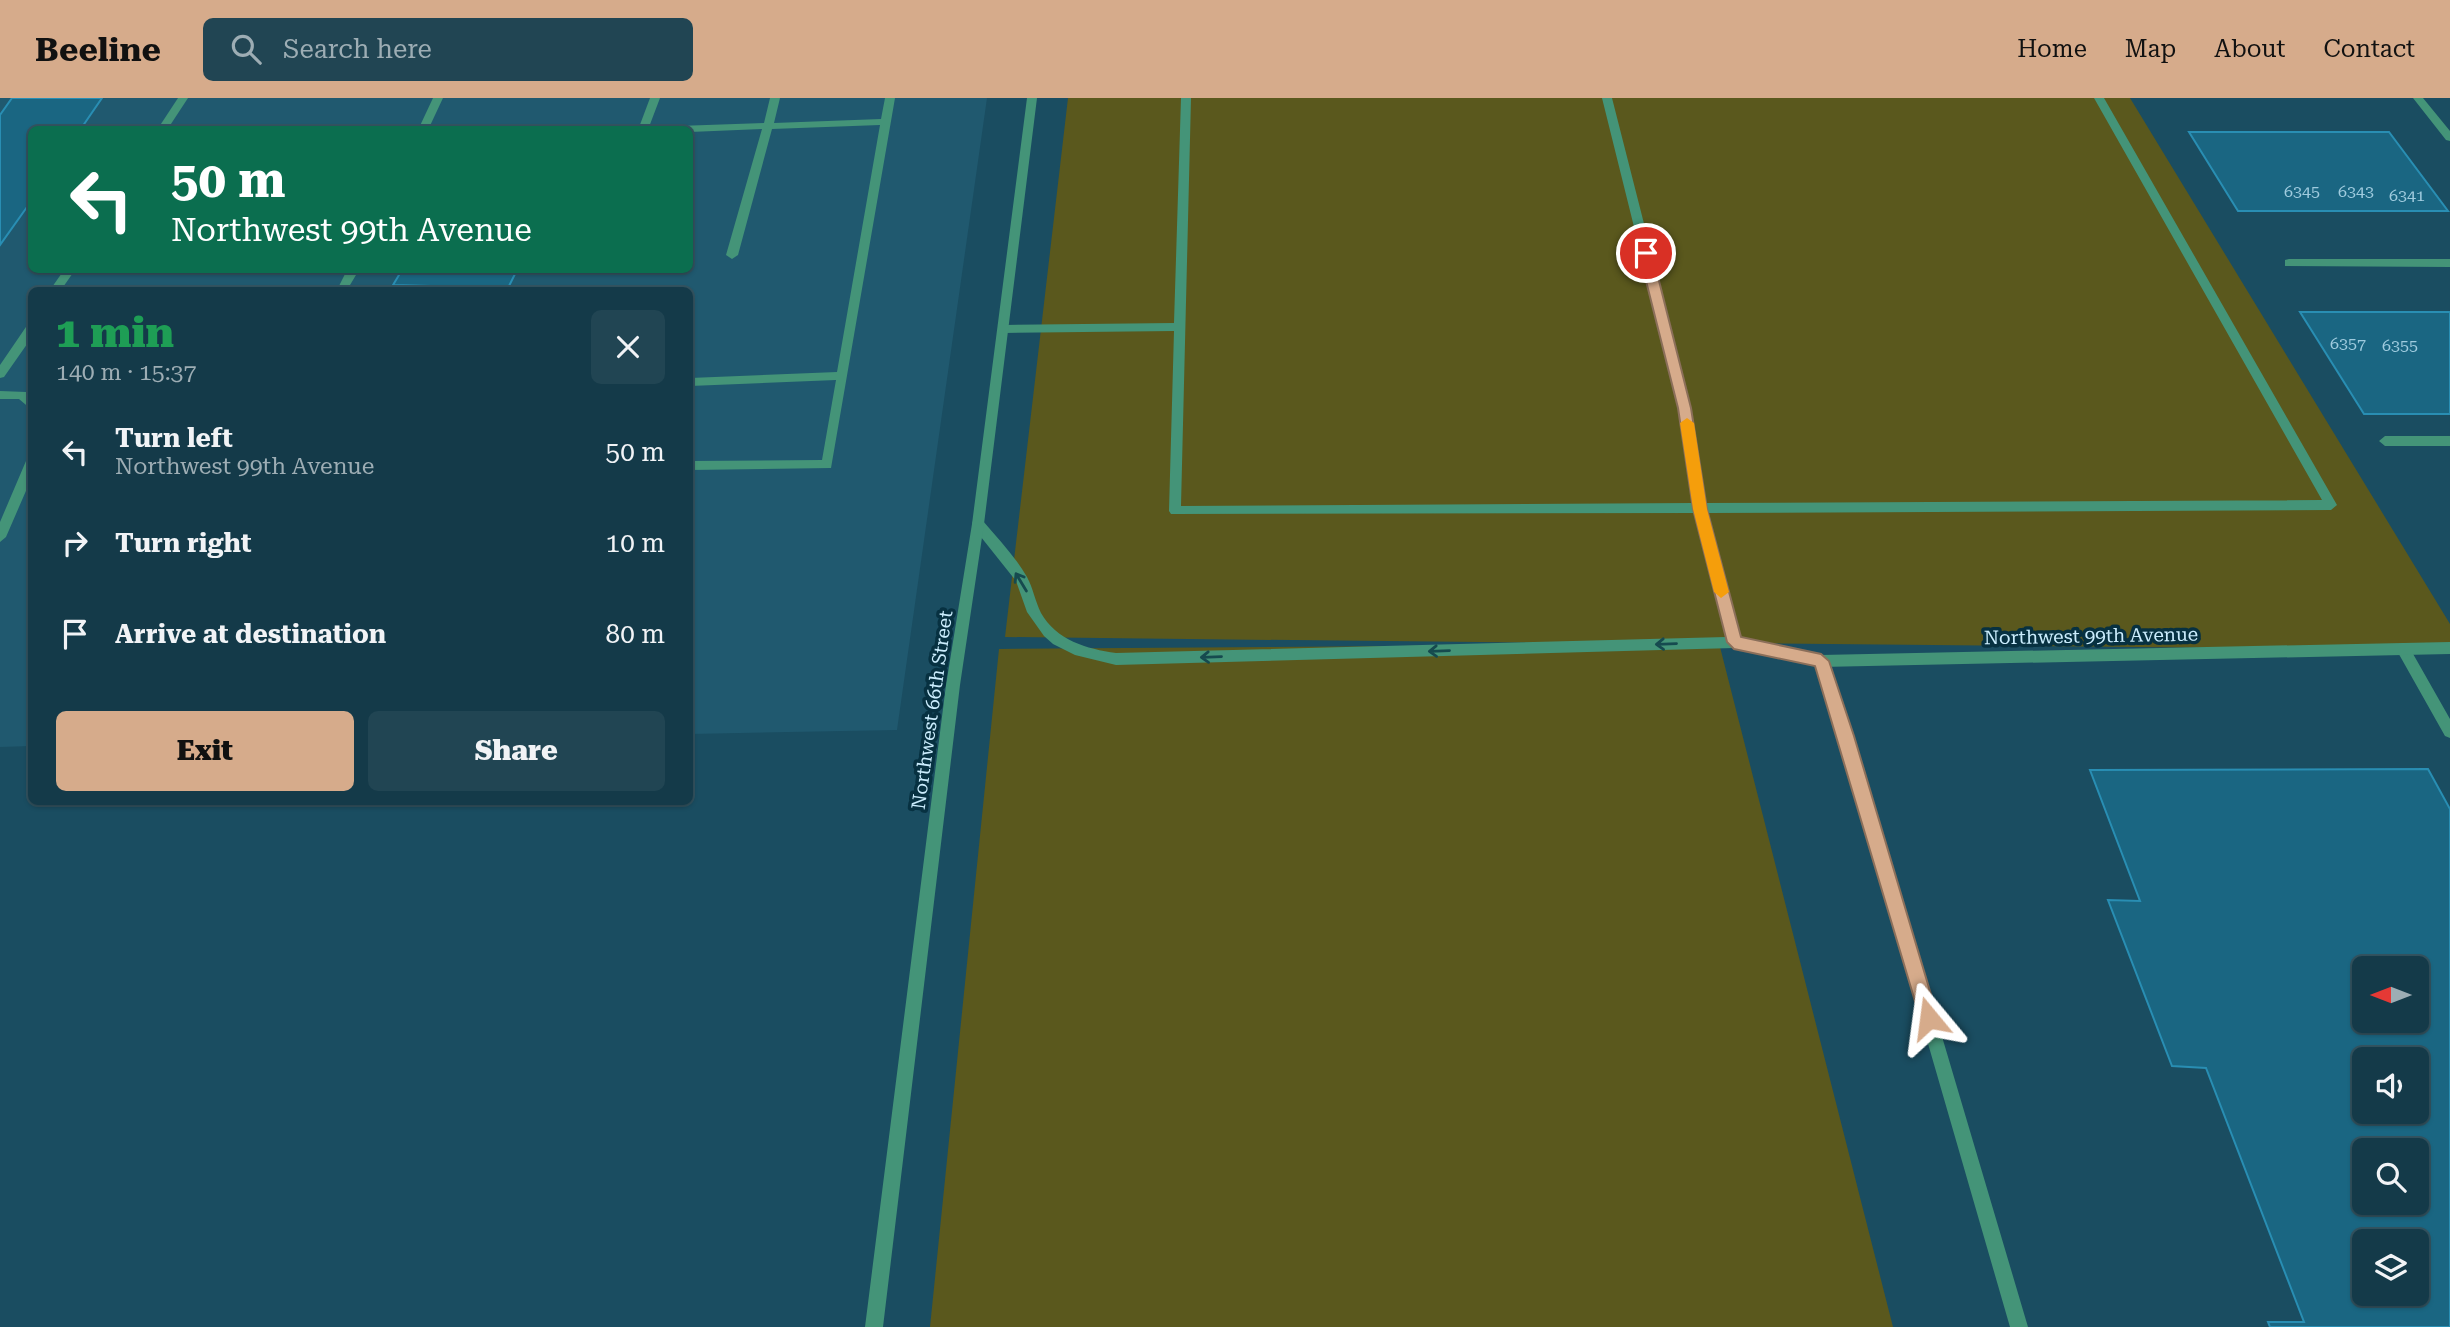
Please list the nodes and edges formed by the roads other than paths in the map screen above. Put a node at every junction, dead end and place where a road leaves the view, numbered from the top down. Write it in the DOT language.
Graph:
graph roads {
  1 [pos="183,98"];
  2 [pos="438,98"];
  3 [pos="655,98"];
  4 [pos="775,98"];
  5 [pos="890,98"];
  6 [pos="1032,98"];
  7 [pos="1185,98"];
  8 [pos="1607,98"];
  9 [pos="2098,98"];
  10 [pos="2418,98"];
  11 [pos="886,122"];
  12 [pos="165,126"];
  13 [pos="425,126"];
  14 [pos="644,126"];
  15 [pos="768,126"];
  16 [pos="693,128"];
  17 [pos="2450,138"];
  18 [pos="732,255"];
  19 [pos="2289,263"];
  20 [pos="2450,263"];
  21 [pos="1181,327"];
  22 [pos="1004,329"];
  23 [pos="28,333"];
  24 [pos="0,374"];
  25 [pos="842,376"];
  26 [pos="693,383"];
  27 [pos="0,396"];
  28 [pos="28,402"];
  29 [pos="2385,441"];
  30 [pos="2450,441"];
  31 [pos="693,466"];
  32 [pos="28,470"];
  33 [pos="1700,509"];
  34 [pos="978,524"];
  35 [pos="0,537"];
  36 [pos="1734,642"];
  37 [pos="2450,648"];
  38 [pos="2403,649"];
  39 [pos="1821,661"];
  40 [pos="2450,732"];
  41 [pos="874,1327"];
  42 [pos="2020,1327"];
  1 -- 12 [label="street"];
  2 -- 13 [label="street"];
  3 -- 14 [label="street"];
  4 -- 15 [label="street"];
  5 -- 11 [label="street"];
  6 -- 22 [label="street, Northwest 66th Street"];
  7 -- 21 [label="street"];
  8 -- 33 [label="street"];
  9 -- 33 [label="street"];
  10 -- 17 [label="street"];
  11 -- 15 [label="street"];
  11 -- 25 [label="street"];
  15 -- 16 [label="street"];
  15 -- 18 [label="street"];
  19 -- 20 [label="street"];
  21 -- 22 [label="street"];
  21 -- 33 [label="street"];
  22 -- 34 [label="street, Northwest 66th Street"];
  23 -- 24 [label="street"];
  25 -- 26 [label="street"];
  25 -- 31 [label="street"];
  27 -- 28 [label="street"];
  29 -- 30 [label="street"];
  32 -- 35 [label="street"];
  33 -- 36 [label="street"];
  36 -- 34 [label="street, Northwest 99th Avenue, one-way"];
  34 -- 41 [label="street, Northwest 66th Street"];
  36 -- 39 [label="street, Northwest 99th Avenue"];
  37 -- 38 [label="street, Northwest 99th Avenue"];
  38 -- 39 [label="street, Northwest 99th Avenue"];
  38 -- 40 [label="street"];
  39 -- 42 [label="street"];
}
